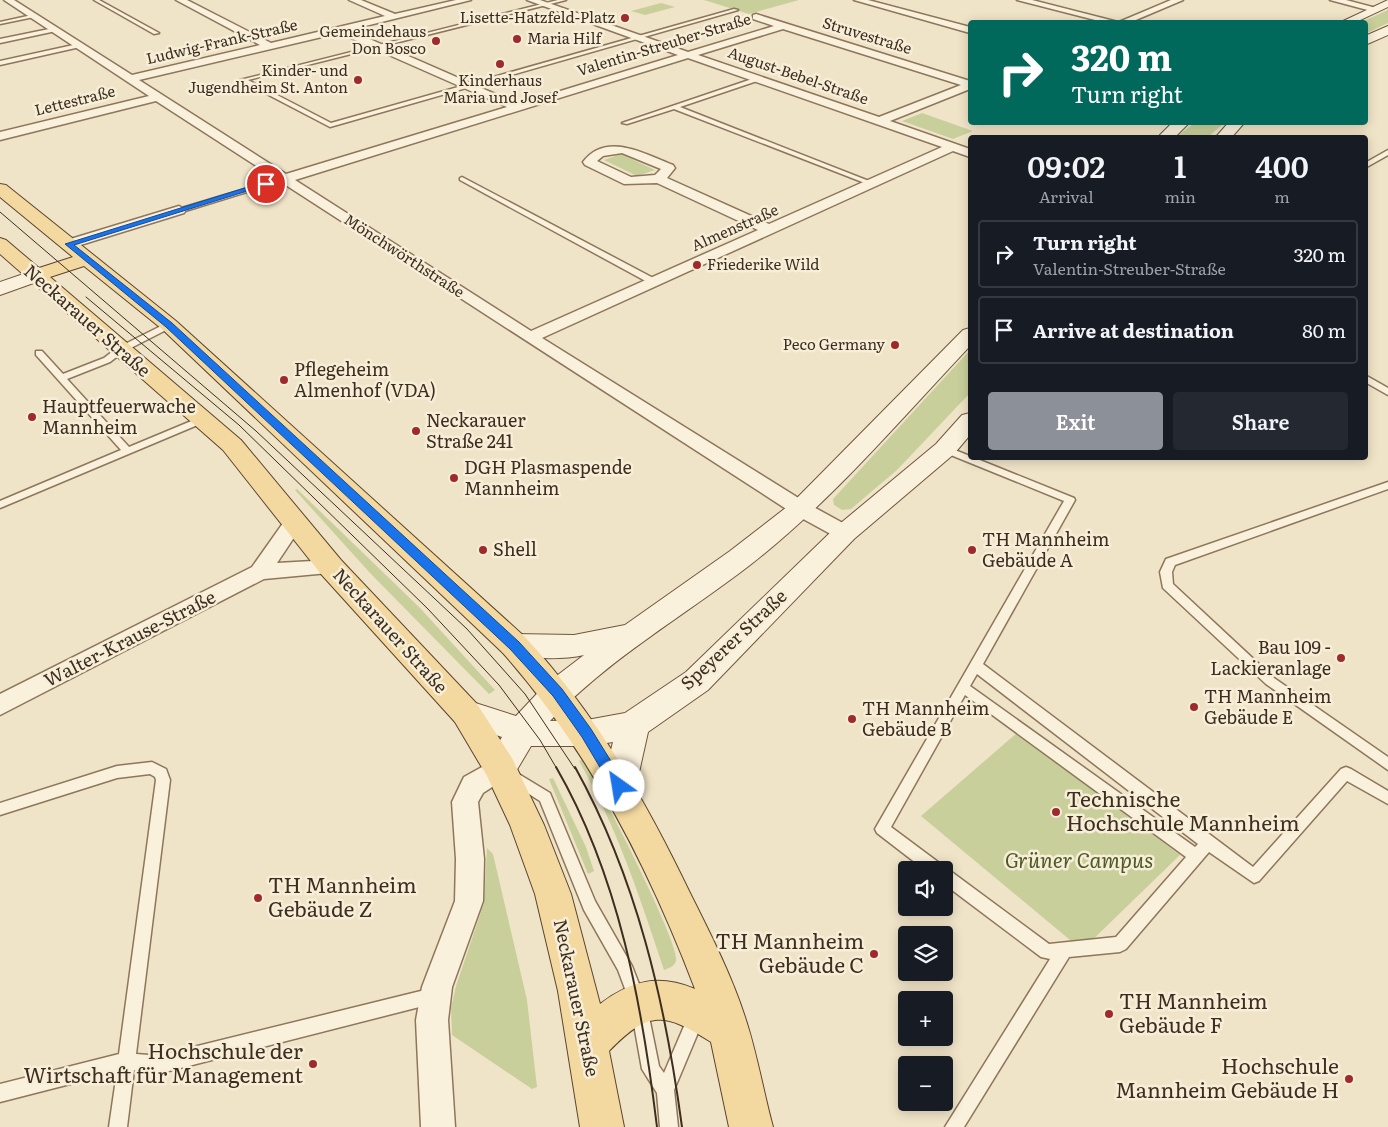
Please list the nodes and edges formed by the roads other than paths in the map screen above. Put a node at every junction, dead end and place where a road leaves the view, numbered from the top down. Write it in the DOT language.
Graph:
graph roads {
  1 [pos="96,0"];
  2 [pos="180,0"];
  3 [pos="353,0"];
  4 [pos="467,0"];
  5 [pos="531,0"];
  6 [pos="564,0"];
  7 [pos="858,0"];
  8 [pos="1020,0"];
  9 [pos="1179,0"];
  10 [pos="1334,0"];
  11 [pos="33,1"];
  12 [pos="11,2"];
  13 [pos="1388,4"];
  14 [pos="545,5"];
  15 [pos="0,7"];
  16 [pos="1375,9"];
  17 [pos="736,10"];
  18 [pos="1388,12"];
  19 [pos="32,16"];
  20 [pos="394,17"];
  21 [pos="756,17"];
  22 [pos="1105,20"];
  23 [pos="1129,20"];
  24 [pos="1351,20"];
  25 [pos="0,23"];
  26 [pos="782,26"];
  27 [pos="968,29"];
  28 [pos="54,30"];
  29 [pos="340,30"];
  30 [pos="1388,30"];
  31 [pos="156,33"];
  32 [pos="639,38"];
  33 [pos="1368,40"];
  34 [pos="0,41"];
  35 [pos="78,46"];
  36 [pos="269,46"];
  37 [pos="378,47"];
  38 [pos="688,55"];
  39 [pos="0,62"];
  40 [pos="129,79"];
  41 [pos="758,79"];
  42 [pos="968,83"];
  43 [pos="968,85"];
  44 [pos="468,86"];
  45 [pos="158,97"];
  46 [pos="675,106"];
  47 [pos="516,107"];
  48 [pos="880,121"];
  49 [pos="625,123"];
  50 [pos="1179,125"];
  51 [pos="1235,125"];
  52 [pos="1168,135"];
  53 [pos="1225,135"];
  54 [pos="0,136"];
  55 [pos="953,147"];
  56 [pos="968,152"];
  57 [pos="1388,152"];
  58 [pos="1368,164"];
  59 [pos="284,179"];
  60 [pos="462,179"];
  61 [pos="659,179"];
  62 [pos="872,184"];
  63 [pos="0,189"];
  64 [pos="179,210"];
  65 [pos="770,230"];
  66 [pos="0,244"];
  67 [pos="68,244"];
  68 [pos="87,259"];
  69 [pos="35,276"];
  70 [pos="654,282"];
  71 [pos="0,289"];
  72 [pos="169,325"];
  73 [pos="968,336"];
  74 [pos="530,337"];
  75 [pos="120,350"];
  76 [pos="39,353"];
  77 [pos="61,378"];
  78 [pos="1368,380"];
  79 [pos="1388,392"];
  80 [pos="204,420"];
  81 [pos="968,422"];
  82 [pos="945,449"];
  83 [pos="128,452"];
  84 [pos="968,458"];
  85 [pos="972,460"];
  86 [pos="1388,485"];
  87 [pos="0,506"];
  88 [pos="801,509"];
  89 [pos="295,522"];
  90 [pos="845,533"];
  91 [pos="331,567"];
  92 [pos="260,572"];
  93 [pos="633,634"];
  94 [pos="514,645"];
  95 [pos="976,665"];
  96 [pos="964,687"];
  97 [pos="558,693"];
  98 [pos="0,705"];
  99 [pos="466,713"];
  100 [pos="633,725"];
  101 [pos="522,731"];
  102 [pos="587,733"];
  103 [pos="1388,764"];
  104 [pos="500,768"];
  105 [pos="619,786"];
  106 [pos="1388,798"];
  107 [pos="0,809"];
  108 [pos="1208,843"];
  109 [pos="1197,857"];
  110 [pos="925,861"];
  111 [pos="953,882"];
  112 [pos="1065,950"];
  113 [pos="435,995"];
  114 [pos="638,1002"];
  115 [pos="713,1008"];
  116 [pos="588,1044"];
  117 [pos="127,1061"];
  118 [pos="665,1090"];
  119 [pos="0,1093"];
  120 [pos="118,1127"];
  121 [pos="438,1127"];
  122 [pos="602,1127"];
  123 [pos="669,1127"];
  124 [pos="751,1127"];
  125 [pos="954,1127"];
  1 -- 31 [label="lane"];
  2 -- 36 [label="street"];
  3 -- 20 [label="street"];
  4 -- 20 [label="street, Ludwig-Frank-Straße"];
  5 -- 14 [label="street, August-Bebel-Straße"];
  6 -- 14 [label="lane"];
  7 -- 27 [label="street"];
  8 -- 22 [label="street"];
  9 -- 23 [label="street"];
  10 -- 16 [label="street"];
  11 -- 12 [label="street"];
  12 -- 15 [label="street"];
  12 -- 19 [label="street, Mönchwörthstraße"];
  13 -- 16 [label="street"];
  14 -- 32 [label="street, August-Bebel-Straße"];
  14 -- 37 [label="lane"];
  16 -- 18 [label="street"];
  16 -- 24 [label="street"];
  17 -- 32 [label="lane"];
  19 -- 25 [label="lane"];
  19 -- 28 [label="street, Mönchwörthstraße"];
  20 -- 29 [label="street, Ludwig-Frank-Straße"];
  21 -- 26 [label="street, Struvestraße"];
  26 -- 38 [label="street, Valentin-Streuber-Straße"];
  26 -- 42 [label="street, Struvestraße"];
  28 -- 34 [label="lane"];
  28 -- 35 [label="street, Mönchwörthstraße"];
  29 -- 36 [label="street, Ludwig-Frank-Straße"];
  29 -- 37 [label="street"];
  30 -- 33 [label="street"];
  32 -- 38 [label="street, August-Bebel-Straße"];
  32 -- 44 [label="lane"];
  35 -- 39 [label="lane"];
  35 -- 40 [label="street, Mönchwörthstraße"];
  36 -- 40 [label="street, Ludwig-Frank-Straße"];
  37 -- 44 [label="street"];
  37 -- 44 [label="lane"];
  38 -- 41 [label="street, August-Bebel-Straße"];
  38 -- 47 [label="street, Valentin-Streuber-Straße"];
  40 -- 45 [label="street, Mönchwörthstraße"];
  41 -- 46 [label="lane"];
  41 -- 48 [label="street, August-Bebel-Straße"];
  43 -- 48 [label="street"];
  44 -- 47 [label="street"];
  45 -- 54 [label="street, Lettestraße"];
  45 -- 59 [label="street, Mönchwörthstraße"];
  46 -- 49 [label="lane"];
  46 -- 62 [label="lane"];
  47 -- 59 [label="street, Valentin-Streuber-Straße"];
  48 -- 55 [label="street, August-Bebel-Straße"];
  50 -- 52 [label="street"];
  51 -- 53 [label="street"];
  55 -- 56 [label="street, August-Bebel-Straße"];
  55 -- 62 [label="street, Almenstraße"];
  57 -- 58 [label="lane"];
  59 -- 64 [label="lane, Valentin-Streuber-Straße"];
  59 -- 74 [label="street, Mönchwörthstraße"];
  60 -- 70 [label="lane"];
  61 -- 61 [label="street"];
  61 -- 65 [label="street"];
  62 -- 65 [label="street, Almenstraße"];
  63 -- 67 [label="main road"];
  64 -- 67 [label="street, Valentin-Streuber-Straße"];
  65 -- 70 [label="street, Almenstraße"];
  66 -- 69 [label="main road, Neckarauer Straße"];
  67 -- 68 [label="main road"];
  68 -- 69 [label="main road"];
  68 -- 72 [label="main road"];
  69 -- 71 [label="street"];
  69 -- 75 [label="main road, Neckarauer Straße"];
  70 -- 74 [label="street, Almenstraße"];
  72 -- 75 [label="lane"];
  72 -- 94 [label="main road"];
  73 -- 88 [label="street"];
  74 -- 88 [label="street, Mönchwörthstraße"];
  75 -- 77 [label="lane"];
  75 -- 80 [label="main road, Neckarauer Straße"];
  76 -- 77 [label="lane"];
  77 -- 83 [label="lane"];
  78 -- 79 [label="lane"];
  80 -- 83 [label="lane"];
  80 -- 89 [label="main road, Neckarauer Straße"];
  81 -- 82 [label="street, Speyerer Straße"];
  82 -- 84 [label="lane"];
  82 -- 90 [label="street, Speyerer Straße"];
  83 -- 87 [label="lane"];
  85 -- 95 [label="lane"];
  86 -- 103 [label="lane"];
  88 -- 90 [label="street"];
  88 -- 93 [label="street"];
  89 -- 91 [label="main road, Neckarauer Straße"];
  89 -- 92 [label="street, Walter-Krause-Straße"];
  90 -- 100 [label="street, Speyerer Straße"];
  91 -- 92 [label="street, Walter-Krause-Straße"];
  91 -- 99 [label="main road, Neckarauer Straße"];
  92 -- 98 [label="street, Walter-Krause-Straße"];
  93 -- 94 [label="street"];
  93 -- 97 [label="street"];
  94 -- 97 [label="main road"];
  95 -- 96 [label="lane"];
  95 -- 108 [label="lane"];
  96 -- 109 [label="lane"];
  96 -- 110 [label="lane"];
  97 -- 101 [label="street"];
  97 -- 102 [label="main road"];
  99 -- 101 [label="street, Speyerer Straße"];
  99 -- 104 [label="main road, Neckarauer Straße"];
  100 -- 102 [label="street, Speyerer Straße"];
  100 -- 105 [label="street"];
  101 -- 102 [label="street, Speyerer Straße"];
  101 -- 104 [label="street"];
  102 -- 105 [label="main road"];
  104 -- 113 [label="street"];
  104 -- 114 [label="lane"];
  104 -- 116 [label="main road, Neckarauer Straße"];
  105 -- 115 [label="main road"];
  106 -- 108 [label="lane"];
  107 -- 117 [label="lane"];
  108 -- 109 [label="lane"];
  109 -- 112 [label="lane"];
  111 -- 112 [label="lane"];
  112 -- 125 [label="lane"];
  113 -- 117 [label="lane"];
  113 -- 121 [label="street"];
  114 -- 115 [label="main road"];
  114 -- 116 [label="main road"];
  114 -- 118 [label="lane"];
  115 -- 118 [label="lane"];
  115 -- 124 [label="main road"];
  116 -- 122 [label="main road, Neckarauer Straße"];
  117 -- 119 [label="lane"];
  117 -- 120 [label="lane"];
  118 -- 123 [label="lane"];
}
